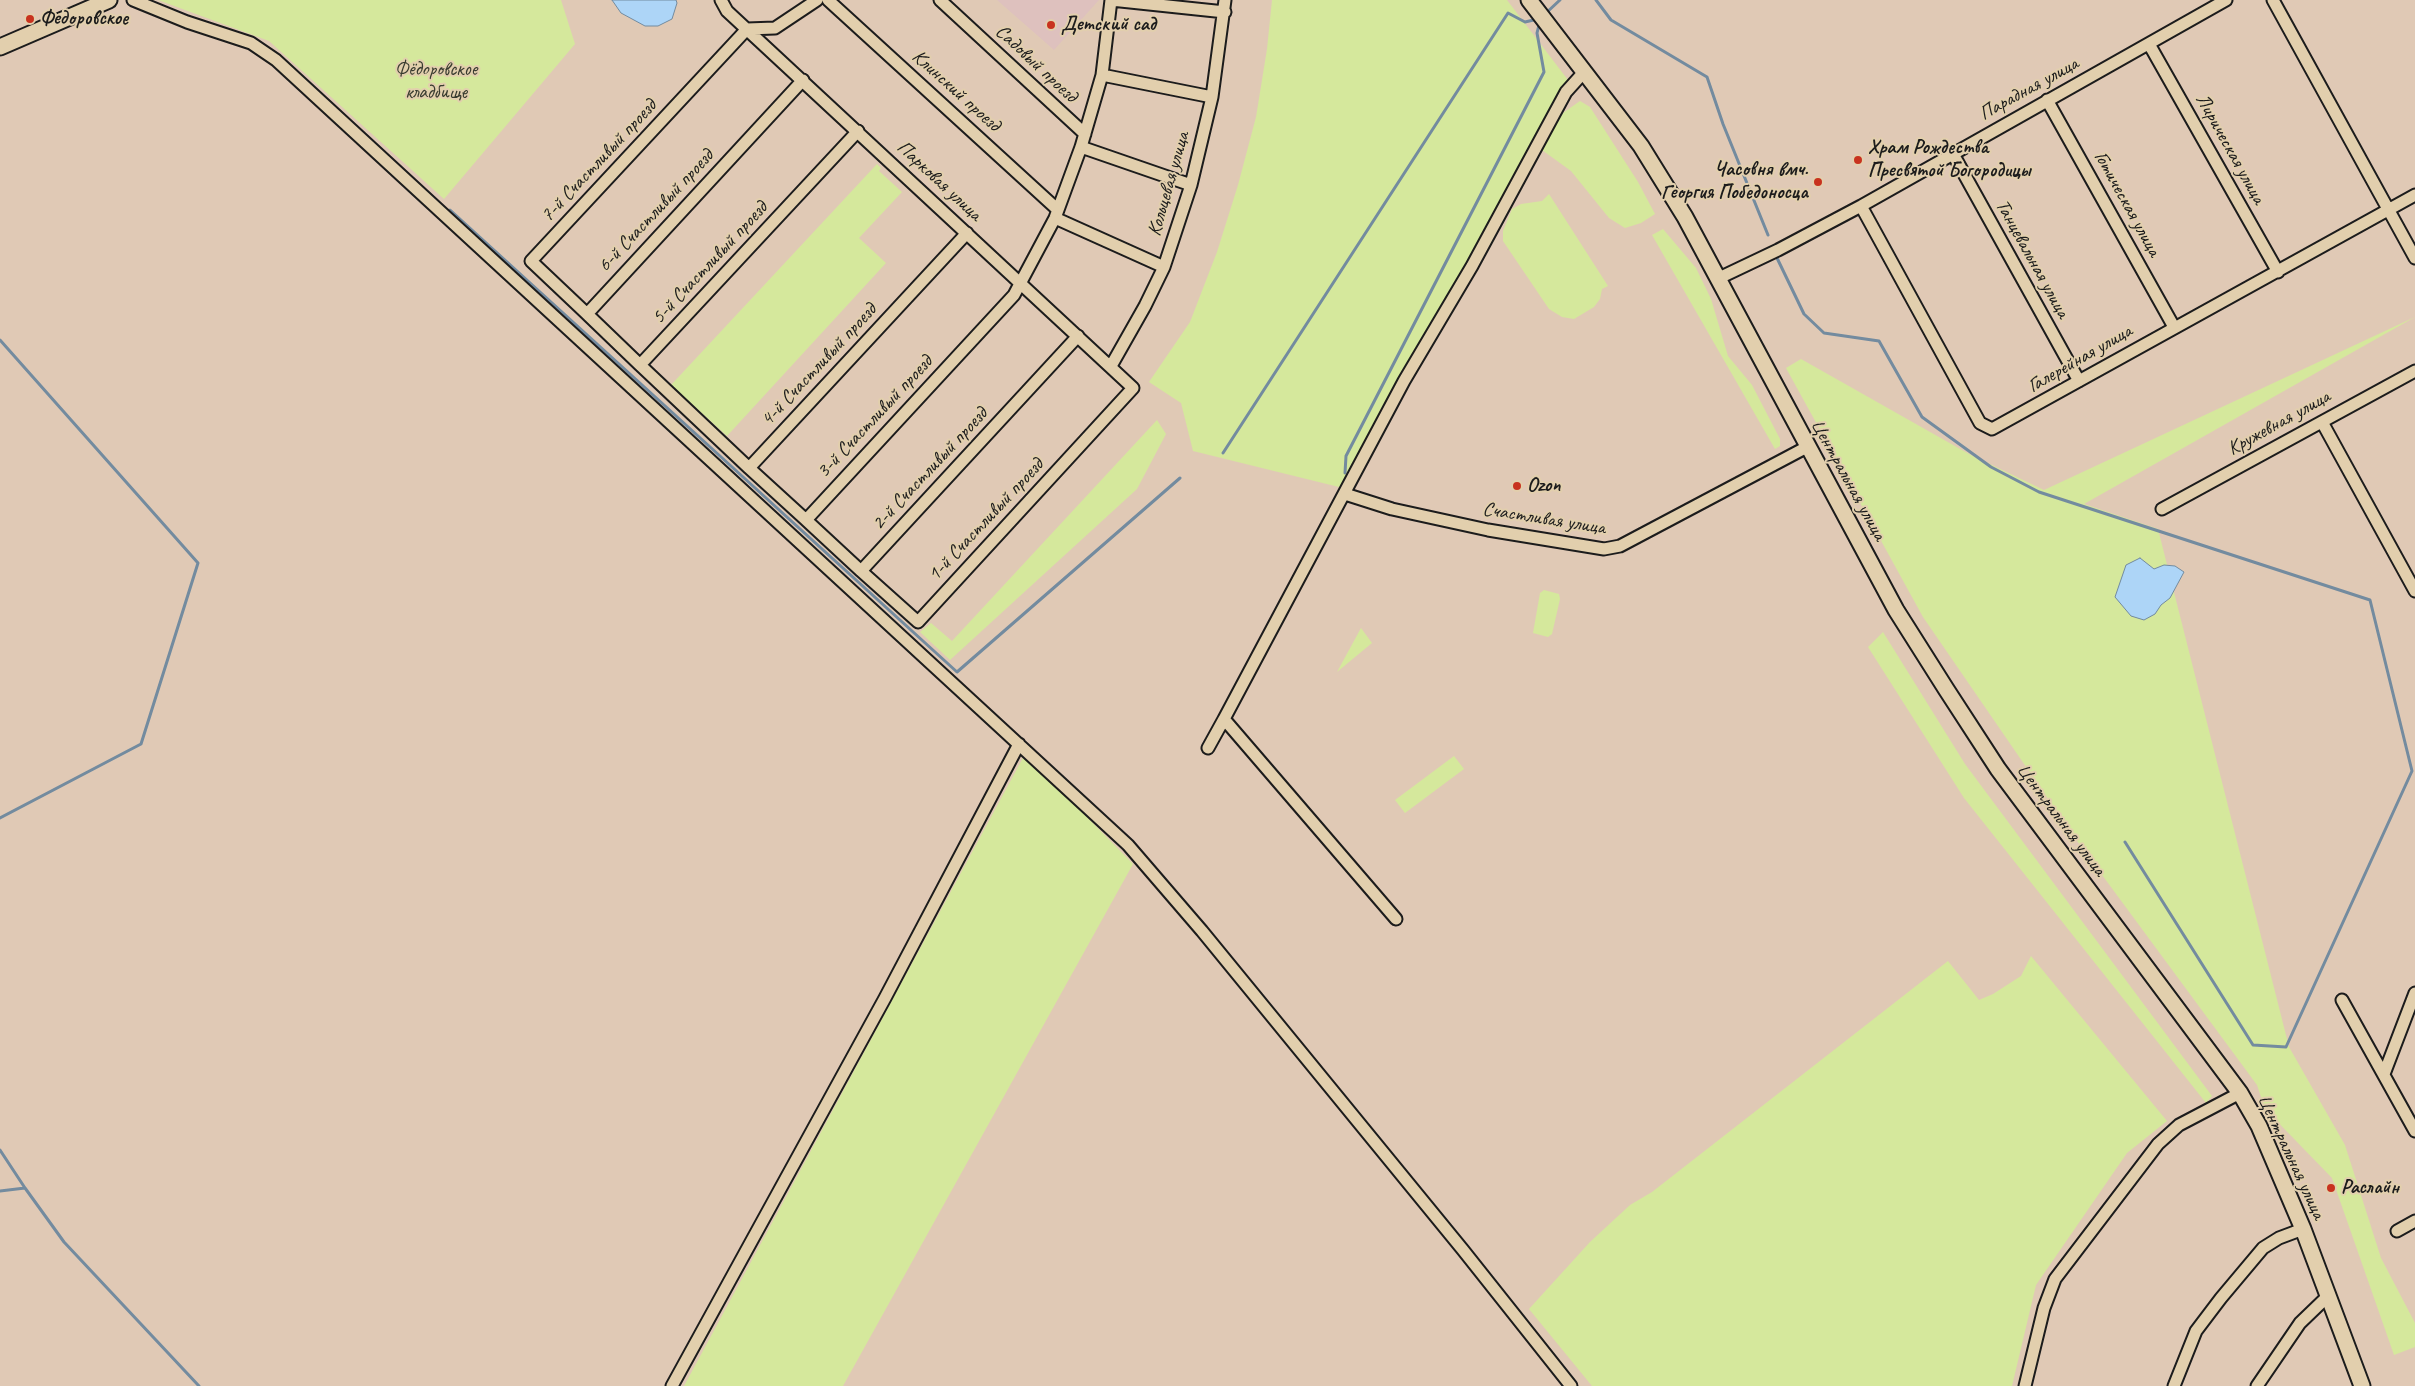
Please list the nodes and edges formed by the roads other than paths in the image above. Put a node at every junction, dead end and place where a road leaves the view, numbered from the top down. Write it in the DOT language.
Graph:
graph roads {
  1 [pos="109,0"];
  2 [pos="133,0"];
  3 [pos="721,0"];
  4 [pos="817,0"];
  5 [pos="828,0"];
  6 [pos="940,0"];
  7 [pos="1110,0"];
  8 [pos="1529,0"];
  9 [pos="2226,0"];
  10 [pos="2273,0"];
  11 [pos="1225,6"];
  12 [pos="747,29"];
  13 [pos="2149,44"];
  14 [pos="0,47"];
  15 [pos="1584,72"];
  16 [pos="1102,75"];
  17 [pos="803,80"];
  18 [pos="1212,97"];
  19 [pos="2047,100"];
  20 [pos="858,132"];
  21 [pos="1085,134"];
  22 [pos="1081,148"];
  23 [pos="1953,154"];
  24 [pos="1191,185"];
  25 [pos="2415,195"];
  26 [pos="1860,206"];
  27 [pos="2388,210"];
  28 [pos="1057,214"];
  29 [pos="967,233"];
  30 [pos="2415,258"];
  31 [pos="1164,267"];
  32 [pos="2278,272"];
  33 [pos="1717,279"];
  34 [pos="1022,283"];
  35 [pos="588,314"];
  36 [pos="2174,328"];
  37 [pos="1078,336"];
  38 [pos="640,365"];
  39 [pos="1111,366"];
  40 [pos="2415,371"];
  41 [pos="2079,382"];
  42 [pos="1134,388"];
  43 [pos="2322,422"];
  44 [pos="1807,447"];
  45 [pos="750,468"];
  46 [pos="1345,494"];
  47 [pos="2162,509"];
  48 [pos="806,520"];
  49 [pos="861,572"];
  50 [pos="2415,591"];
  51 [pos="1224,719"];
  52 [pos="1019,744"];
  53 [pos="1208,748"];
  54 [pos="1396,919"];
  55 [pos="2415,993"];
  56 [pos="2342,1000"];
  57 [pos="2384,1074"];
  58 [pos="2240,1093"];
  59 [pos="2415,1131"];
  60 [pos="2415,1222"];
  61 [pos="2303,1229"];
  62 [pos="2397,1231"];
  63 [pos="2327,1297"];
  64 [pos="672,1386"];
  65 [pos="1571,1386"];
  66 [pos="2025,1386"];
  67 [pos="2174,1386"];
  68 [pos="2257,1386"];
  69 [pos="2362,1386"];
  1 -- 14 [label="main road"];
  2 -- 52 [label="street"];
  3 -- 12 [label="street, Парковая улица"];
  4 -- 12 [label="street"];
  5 -- 28 [label="street, Клинский проезд"];
  6 -- 21 [label="street, Садовый проезд"];
  7 -- 11 [label="street"];
  7 -- 16 [label="street, 3-й Счастливый проезд"];
  8 -- 15 [label="main road, Центральная улица"];
  9 -- 13 [label="street, Парадная улица"];
  10 -- 27 [label="street"];
  11 -- 18 [label="street, Кольцевая улица"];
  12 -- 17 [label="street, Парковая улица"];
  12 -- 35 [label="street, 7-й Счастливый проезд"];
  13 -- 19 [label="street, Парадная улица"];
  13 -- 32 [label="street, Лирическая улица"];
  15 -- 33 [label="main road, Центральная улица"];
  15 -- 46 [label="street"];
  16 -- 18 [label="street"];
  16 -- 21 [label="street, 3-й Счастливый проезд"];
  17 -- 20 [label="street, Парковая улица"];
  17 -- 35 [label="street, 6-й Счастливый проезд"];
  18 -- 24 [label="street, Кольцевая улица"];
  19 -- 23 [label="street, Парадная улица"];
  19 -- 36 [label="street, Готическая улица"];
  20 -- 29 [label="street, Парковая улица"];
  20 -- 38 [label="street, 5-й Счастливый проезд"];
  21 -- 22 [label="street, 3-й Счастливый проезд"];
  22 -- 24 [label="street"];
  22 -- 28 [label="street, 3-й Счастливый проезд"];
  23 -- 26 [label="street, Парадная улица"];
  23 -- 41 [label="street, Танцевальная улица"];
  24 -- 31 [label="street, Кольцевая улица"];
  25 -- 27 [label="street, Галерейная улица"];
  26 -- 33 [label="street, Парадная улица"];
  26 -- 41 [label="street, Галерейная улица"];
  27 -- 30 [label="street"];
  27 -- 32 [label="street, Галерейная улица"];
  28 -- 31 [label="street, Клинский проезд"];
  28 -- 34 [label="street, 3-й Счастливый проезд"];
  29 -- 34 [label="street, Парковая улица"];
  29 -- 45 [label="street, 4-й Счастливый проезд"];
  31 -- 39 [label="street, Кольцевая улица"];
  32 -- 36 [label="street, Галерейная улица"];
  33 -- 44 [label="main road, Центральная улица"];
  34 -- 37 [label="street, Парковая улица"];
  34 -- 48 [label="street, 3-й Счастливый проезд"];
  35 -- 38 [label="street"];
  36 -- 41 [label="street, Галерейная улица"];
  37 -- 39 [label="street, Парковая улица"];
  37 -- 49 [label="street, 2-й Счастливый проезд"];
  38 -- 45 [label="street"];
  39 -- 42 [label="street, Парковая улица"];
  40 -- 43 [label="street, Кружевная улица"];
  42 -- 49 [label="street, 1-й Счастливый проезд"];
  43 -- 47 [label="street, Кружевная улица"];
  43 -- 50 [label="street"];
  44 -- 46 [label="street, Счастливая улица"];
  44 -- 58 [label="main road, Центральная улица"];
  45 -- 48 [label="street"];
  46 -- 51 [label="street"];
  48 -- 49 [label="street"];
  51 -- 53 [label="street"];
  51 -- 54 [label="street"];
  52 -- 64 [label="street"];
  52 -- 65 [label="street"];
  55 -- 57 [label="street"];
  56 -- 57 [label="street"];
  57 -- 59 [label="street"];
  58 -- 61 [label="main road, Центральная улица"];
  58 -- 66 [label="street"];
  60 -- 62 [label="street"];
  61 -- 63 [label="main road, Центральная улица"];
  61 -- 67 [label="street"];
  63 -- 68 [label="street"];
  63 -- 69 [label="main road, Центральная улица"];
}
